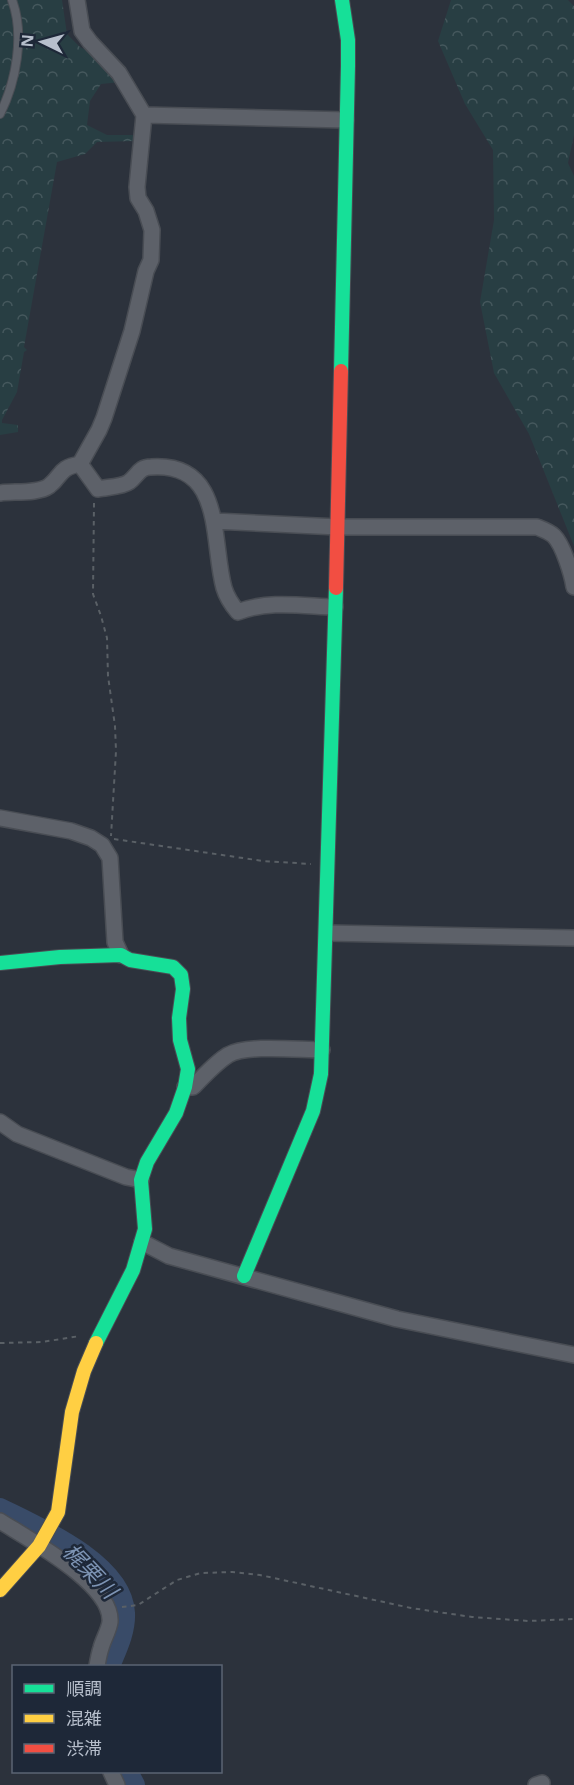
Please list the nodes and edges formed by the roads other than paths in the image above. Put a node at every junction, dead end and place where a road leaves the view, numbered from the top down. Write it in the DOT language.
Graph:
graph roads {
  1 [pos="12,0"];
  2 [pos="77,0"];
  3 [pos="342,0"];
  4 [pos="0,114"];
  5 [pos="144,115"];
  6 [pos="346,120"];
  7 [pos="80,464"];
  8 [pos="0,493"];
  9 [pos="214,521"];
  10 [pos="338,526"];
  11 [pos="574,587"];
  12 [pos="335,607"];
  13 [pos="0,818"];
  14 [pos="327,933"];
  15 [pos="574,938"];
  16 [pos="121,955"];
  17 [pos="0,963"];
  18 [pos="322,1050"];
  19 [pos="185,1088"];
  20 [pos="0,1122"];
  21 [pos="141,1180"];
  22 [pos="141,1242"];
  23 [pos="244,1276"];
  24 [pos="574,1354"];
  25 [pos="0,1521"];
  26 [pos="40,1544"];
  27 [pos="0,1590"];
  28 [pos="98,1665"];
  1 -- 4 [label="lane"];
  2 -- 5 [label="street"];
  3 -- 6 [label="street"];
  5 -- 6 [label="street"];
  5 -- 7 [label="street"];
  6 -- 10 [label="street"];
  7 -- 8 [label="street"];
  7 -- 9 [label="street"];
  9 -- 10 [label="street"];
  9 -- 12 [label="street"];
  10 -- 11 [label="street"];
  10 -- 12 [label="street"];
  12 -- 14 [label="street"];
  13 -- 16 [label="street"];
  14 -- 15 [label="street"];
  14 -- 18 [label="street"];
  16 -- 17 [label="street"];
  16 -- 19 [label="street"];
  18 -- 19 [label="street"];
  18 -- 23 [label="street"];
  19 -- 21 [label="street"];
  20 -- 21 [label="street"];
  21 -- 22 [label="street"];
  22 -- 23 [label="street"];
  22 -- 26 [label="street"];
  23 -- 24 [label="street"];
  25 -- 26 [label="street"];
  26 -- 27 [label="street"];
  26 -- 28 [label="street"];
}
